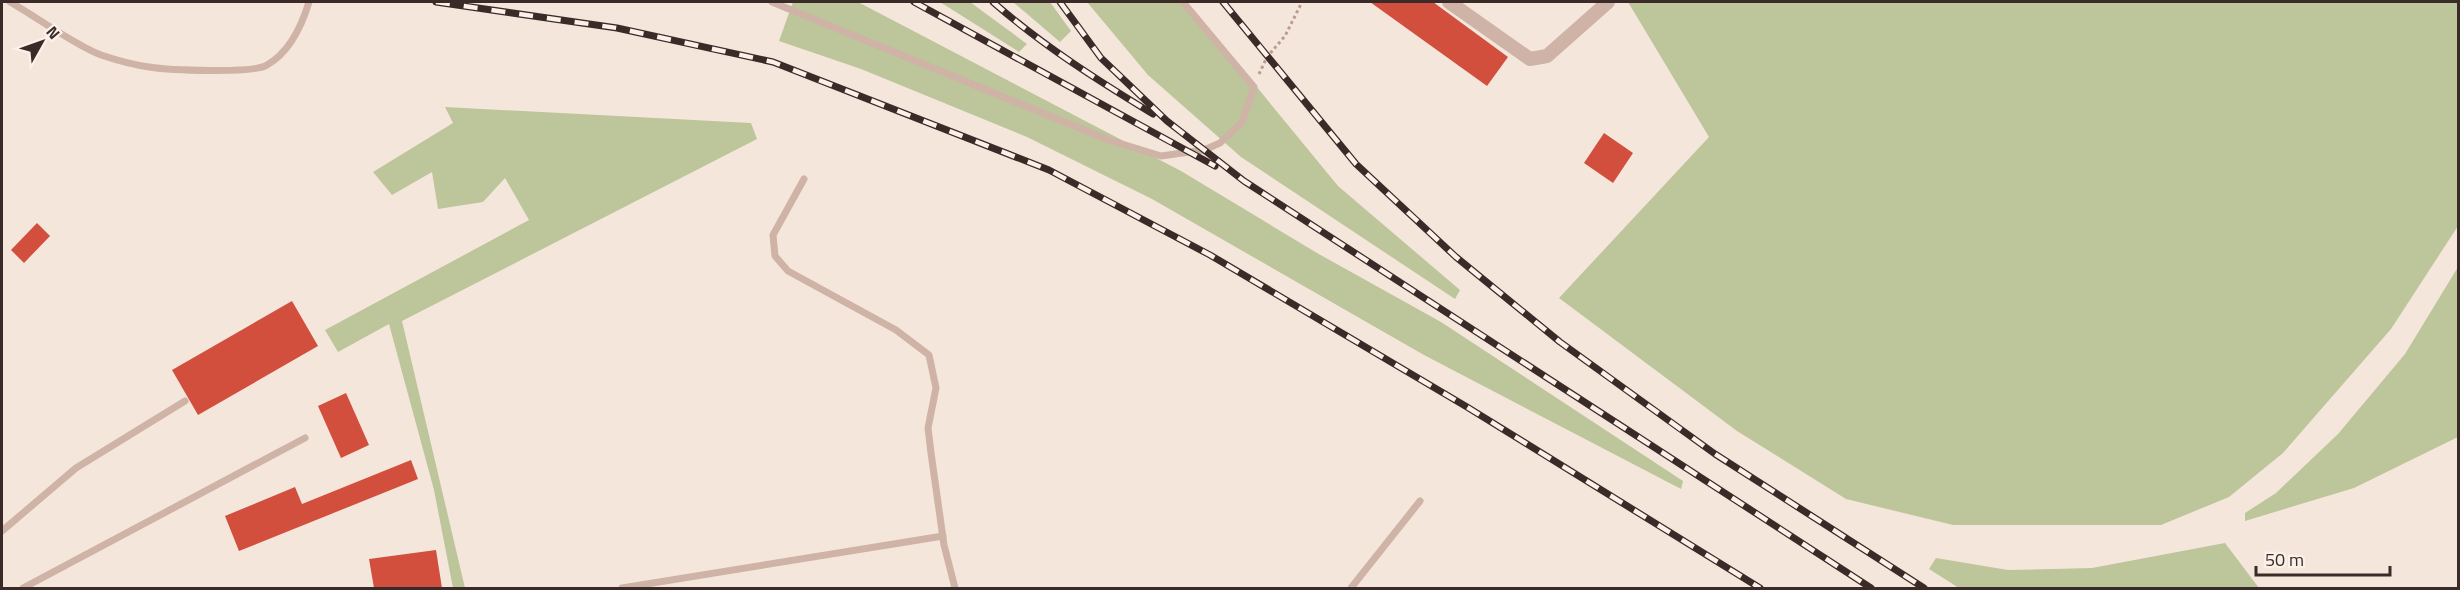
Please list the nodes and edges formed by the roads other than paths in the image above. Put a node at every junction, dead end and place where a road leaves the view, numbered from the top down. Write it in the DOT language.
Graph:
graph roads {
  1 [pos="10,2"];
  2 [pos="309,2"];
  3 [pos="772,2"];
  4 [pos="1183,2"];
  5 [pos="1449,2"];
  6 [pos="1608,2"];
  7 [pos="804,179"];
  8 [pos="185,401"];
  9 [pos="305,438"];
  10 [pos="1420,501"];
  11 [pos="2,531"];
  12 [pos="943,536"];
  13 [pos="23,588"];
  14 [pos="622,588"];
  15 [pos="955,588"];
  16 [pos="1351,588"];
  1 -- 2 [label="lane"];
  3 -- 4 [label="lane"];
  5 -- 6 [label="street"];
  7 -- 12 [label="lane"];
  8 -- 11 [label="lane"];
  9 -- 13 [label="lane"];
  10 -- 16 [label="lane"];
  12 -- 14 [label="lane"];
  12 -- 15 [label="lane"];
}
